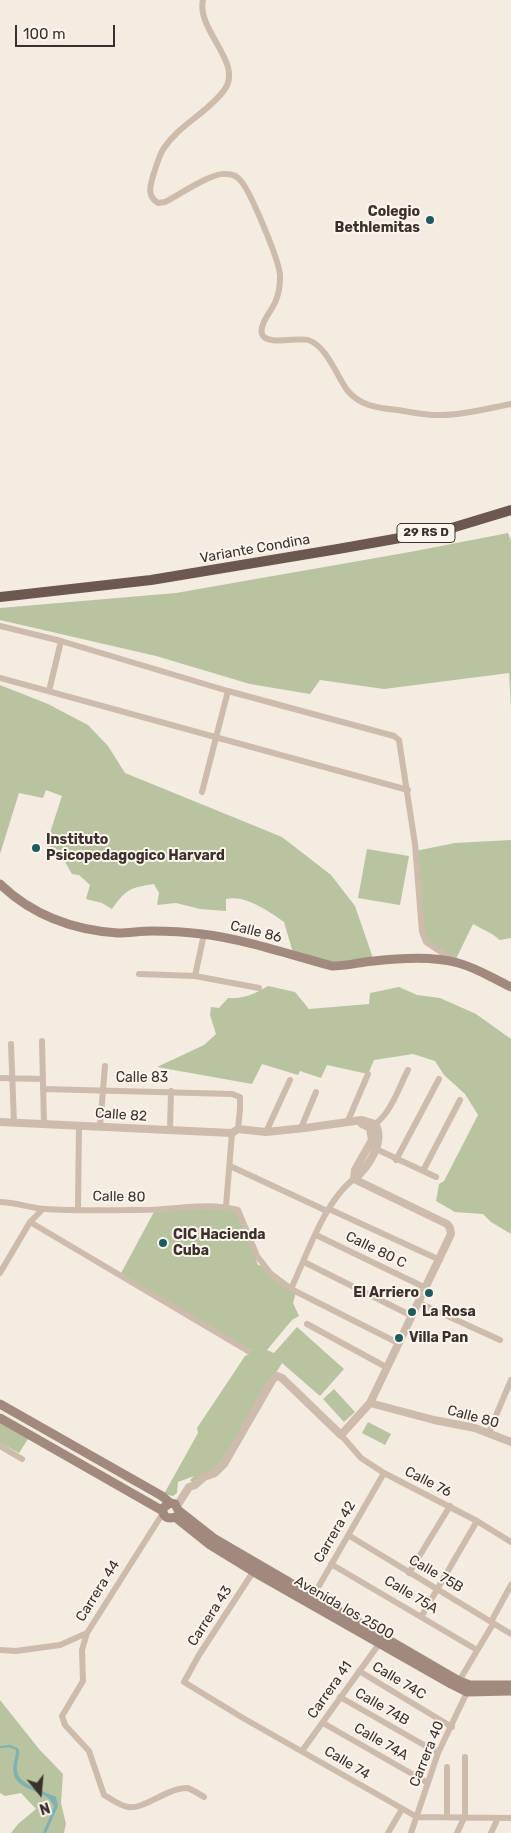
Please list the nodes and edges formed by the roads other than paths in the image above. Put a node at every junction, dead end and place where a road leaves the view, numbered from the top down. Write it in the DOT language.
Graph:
graph roads {
  1 [pos="204,0"];
  2 [pos="511,404"];
  3 [pos="511,510"];
  4 [pos="0,597"];
  5 [pos="0,626"];
  6 [pos="61,641"];
  7 [pos="0,678"];
  8 [pos="49,691"];
  9 [pos="228,691"];
  10 [pos="215,738"];
  11 [pos="408,790"];
  12 [pos="202,792"];
  13 [pos="0,884"];
  14 [pos="204,934"];
  15 [pos="460,964"];
  16 [pos="139,974"];
  17 [pos="195,976"];
  18 [pos="511,987"];
  19 [pos="259,988"];
  20 [pos="42,1042"];
  21 [pos="11,1044"];
  22 [pos="105,1066"];
  23 [pos="408,1070"];
  24 [pos="368,1074"];
  25 [pos="12,1077"];
  26 [pos="0,1078"];
  27 [pos="43,1079"];
  28 [pos="439,1079"];
  29 [pos="290,1080"];
  30 [pos="43,1088"];
  31 [pos="103,1091"];
  32 [pos="171,1091"];
  33 [pos="316,1092"];
  34 [pos="460,1100"];
  35 [pos="0,1122"];
  36 [pos="14,1122"];
  37 [pos="349,1123"];
  38 [pos="44,1124"];
  39 [pos="375,1124"];
  40 [pos="79,1125"];
  41 [pos="100,1126"];
  42 [pos="300,1128"];
  43 [pos="170,1130"];
  44 [pos="235,1131"];
  45 [pos="266,1132"];
  46 [pos="376,1150"];
  47 [pos="396,1160"];
  48 [pos="230,1166"];
  49 [pos="423,1171"];
  50 [pos="436,1177"];
  51 [pos="354,1179"];
  52 [pos="0,1202"];
  53 [pos="226,1206"];
  54 [pos="43,1209"];
  55 [pos="78,1209"];
  56 [pos="328,1210"];
  57 [pos="30,1222"];
  58 [pos="316,1235"];
  59 [pos="440,1260"];
  60 [pos="304,1262"];
  61 [pos="0,1273"];
  62 [pos="426,1288"];
  63 [pos="291,1289"];
  64 [pos="419,1303"];
  65 [pos="412,1316"];
  66 [pos="307,1324"];
  67 [pos="500,1340"];
  68 [pos="398,1343"];
  69 [pos="248,1351"];
  70 [pos="386,1367"];
  71 [pos="511,1380"];
  72 [pos="370,1403"];
  73 [pos="0,1404"];
  74 [pos="0,1418"];
  75 [pos="489,1432"];
  76 [pos="340,1435"];
  77 [pos="511,1442"];
  78 [pos="0,1446"];
  79 [pos="22,1460"];
  80 [pos="384,1473"];
  81 [pos="450,1506"];
  82 [pos="176,1507"];
  83 [pos="163,1512"];
  84 [pos="477,1520"];
  85 [pos="348,1535"];
  86 [pos="511,1542"];
  87 [pos="331,1564"];
  88 [pos="256,1568"];
  89 [pos="409,1573"];
  90 [pos="511,1585"];
  91 [pos="436,1589"];
  92 [pos="311,1600"];
  93 [pos="421,1616"];
  94 [pos="492,1623"];
  95 [pos="87,1633"];
  96 [pos="511,1634"];
  97 [pos="379,1644"];
  98 [pos="0,1650"];
  99 [pos="477,1650"];
  100 [pos="359,1671"];
  101 [pos="459,1681"];
  102 [pos="184,1682"];
  103 [pos="511,1685"];
  104 [pos="469,1689"];
  105 [pos="511,1692"];
  106 [pos="340,1697"];
  107 [pos="323,1723"];
  108 [pos="452,1727"];
  109 [pos="302,1751"];
  110 [pos="438,1753"];
  111 [pos="465,1757"];
  112 [pos="448,1767"];
  113 [pos="428,1783"];
  114 [pos="204,1797"];
  115 [pos="402,1809"];
  116 [pos="447,1816"];
  117 [pos="464,1816"];
  118 [pos="416,1817"];
  119 [pos="498,1818"];
  120 [pos="511,1818"];
  121 [pos="388,1833"];
  122 [pos="411,1833"];
  123 [pos="457,1833"];
  124 [pos="491,1833"];
  1 -- 2 [label="street"];
  3 -- 4 [label="highway, Variante Condina / 29 RS D"];
  5 -- 6 [label="street"];
  6 -- 8 [label="street"];
  6 -- 9 [label="street"];
  7 -- 8 [label="street"];
  8 -- 10 [label="street"];
  9 -- 10 [label="street"];
  9 -- 11 [label="street"];
  10 -- 11 [label="street"];
  10 -- 12 [label="street"];
  11 -- 15 [label="street"];
  13 -- 14 [label="main road, Calle 86"];
  14 -- 15 [label="main road, Calle 86"];
  14 -- 17 [label="street"];
  15 -- 18 [label="main road, Calle 86"];
  16 -- 17 [label="street"];
  17 -- 19 [label="street"];
  20 -- 27 [label="street"];
  21 -- 25 [label="street"];
  22 -- 31 [label="street"];
  23 -- 39 [label="street"];
  24 -- 37 [label="street"];
  25 -- 26 [label="street"];
  25 -- 27 [label="street"];
  25 -- 36 [label="street"];
  27 -- 30 [label="street"];
  28 -- 47 [label="street"];
  29 -- 45 [label="street"];
  30 -- 31 [label="street, Calle 83"];
  30 -- 38 [label="street"];
  31 -- 32 [label="street, Calle 83"];
  31 -- 41 [label="street"];
  32 -- 43 [label="street"];
  32 -- 44 [label="street, Calle 83"];
  33 -- 42 [label="street"];
  34 -- 49 [label="street"];
  35 -- 36 [label="street, Calle 82"];
  36 -- 38 [label="street, Calle 82"];
  37 -- 39 [label="street, Calle 82"];
  37 -- 42 [label="street, Calle 82"];
  37 -- 51 [label="street"];
  38 -- 40 [label="street, Calle 82"];
  39 -- 46 [label="street"];
  40 -- 41 [label="street, Calle 82"];
  40 -- 55 [label="street"];
  41 -- 43 [label="street, Calle 82"];
  42 -- 45 [label="street, Calle 82"];
  43 -- 44 [label="street, Calle 82"];
  44 -- 45 [label="street, Calle 82"];
  44 -- 48 [label="street"];
  46 -- 47 [label="street"];
  46 -- 51 [label="street"];
  47 -- 49 [label="street"];
  48 -- 53 [label="street"];
  48 -- 56 [label="street"];
  49 -- 50 [label="street"];
  51 -- 56 [label="street"];
  51 -- 59 [label="street"];
  52 -- 54 [label="street, Calle 80"];
  53 -- 55 [label="street, Calle 80"];
  53 -- 63 [label="street, Calle 80"];
  54 -- 55 [label="street, Calle 80"];
  54 -- 57 [label="street"];
  56 -- 58 [label="street"];
  56 -- 59 [label="street"];
  57 -- 61 [label="street"];
  57 -- 69 [label="street"];
  58 -- 60 [label="street"];
  58 -- 62 [label="street, Calle 80 C"];
  59 -- 62 [label="street"];
  60 -- 63 [label="street"];
  60 -- 65 [label="street"];
  62 -- 64 [label="street"];
  63 -- 68 [label="street"];
  64 -- 65 [label="street"];
  64 -- 67 [label="street"];
  65 -- 68 [label="street"];
  66 -- 70 [label="street"];
  68 -- 70 [label="street"];
  70 -- 72 [label="street"];
  71 -- 75 [label="street"];
  72 -- 75 [label="street, Calle 80"];
  72 -- 76 [label="street"];
  73 -- 82 [label="main road, Avenida los 2500"];
  74 -- 83 [label="main road, Avenida los 2500"];
  75 -- 77 [label="street, Calle 80"];
  76 -- 80 [label="street, Calle 76"];
  76 -- 82 [label="street, Calle 76"];
  78 -- 79 [label="street"];
  80 -- 81 [label="street, Calle 76"];
  80 -- 85 [label="street, Carrera 42"];
  81 -- 84 [label="street, Calle 76"];
  81 -- 89 [label="street"];
  82 -- 83 [label="main road"];
  82 -- 83 [label="main road, Avenida los 2500"];
  82 -- 88 [label="main road, Avenida los 2500"];
  83 -- 95 [label="street, Carrera 44"];
  84 -- 86 [label="street, Calle 76"];
  84 -- 91 [label="street"];
  85 -- 87 [label="street, Carrera 42"];
  85 -- 89 [label="street, Calle 75B"];
  87 -- 92 [label="street, Carrera 42"];
  87 -- 93 [label="street, Calle 75A"];
  88 -- 92 [label="main road, Avenida los 2500"];
  88 -- 102 [label="street, Carrera 43"];
  89 -- 91 [label="street, Calle 75B"];
  90 -- 94 [label="street"];
  91 -- 93 [label="street"];
  91 -- 94 [label="street, Calle 75B"];
  92 -- 97 [label="main road, Avenida los 2500"];
  92 -- 101 [label="main road, Avenida los 2500"];
  93 -- 99 [label="street, Calle 75A"];
  94 -- 96 [label="street, Calle 75B"];
  94 -- 99 [label="street"];
  95 -- 98 [label="street"];
  95 -- 114 [label="street, Carrera 44"];
  97 -- 100 [label="street, Carrera 41"];
  97 -- 104 [label="main road, Avenida los 2500"];
  99 -- 101 [label="street"];
  100 -- 106 [label="street, Carrera 41"];
  100 -- 108 [label="street, Calle 74C"];
  101 -- 104 [label="main road, Avenida los 2500"];
  102 -- 109 [label="street, Calle 74"];
  103 -- 104 [label="main road, Avenida los 2500"];
  104 -- 105 [label="main road, Avenida los 2500"];
  104 -- 108 [label="street, Carrera 40"];
  106 -- 107 [label="street, Carrera 41"];
  106 -- 110 [label="street, Calle 74B"];
  107 -- 109 [label="street, Carrera 41"];
  107 -- 113 [label="street, Calle 74A"];
  108 -- 110 [label="street, Carrera 40"];
  109 -- 115 [label="street, Calle 74"];
  110 -- 113 [label="street, Carrera 40"];
  111 -- 117 [label="street"];
  112 -- 116 [label="street"];
  113 -- 118 [label="street, Carrera 40"];
  115 -- 118 [label="street, Calle 74"];
  115 -- 121 [label="street"];
  116 -- 117 [label="street"];
  116 -- 118 [label="street"];
  117 -- 119 [label="street"];
  117 -- 123 [label="street"];
  118 -- 122 [label="street, Carrera 40"];
  119 -- 120 [label="street"];
  119 -- 124 [label="street"];
}
